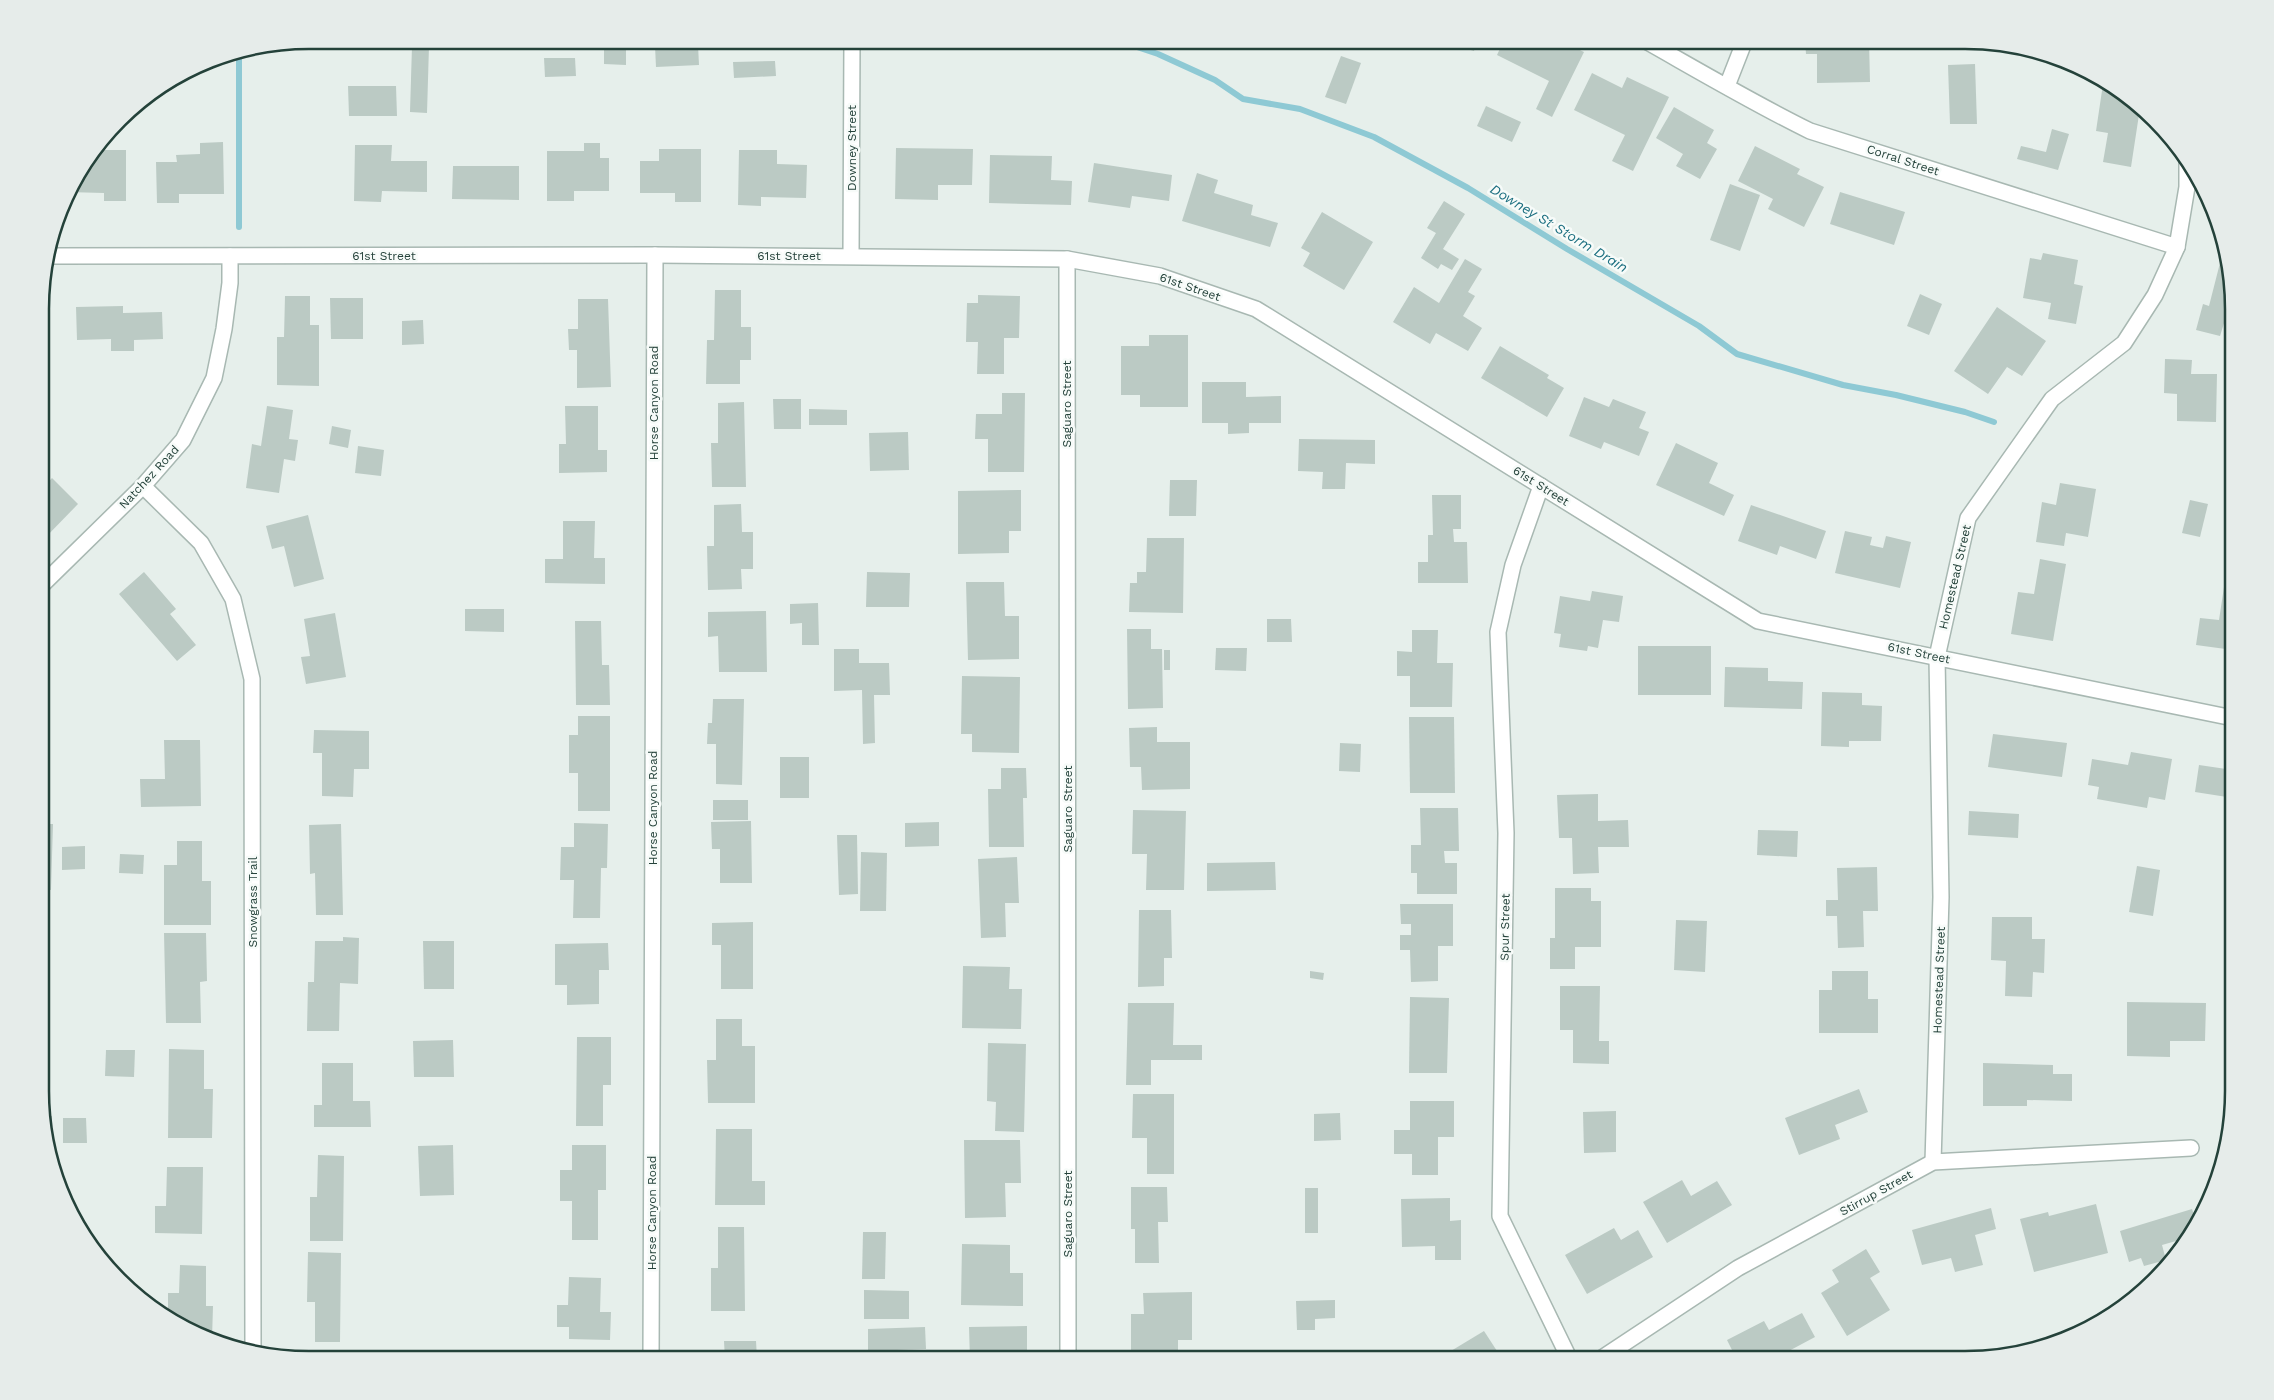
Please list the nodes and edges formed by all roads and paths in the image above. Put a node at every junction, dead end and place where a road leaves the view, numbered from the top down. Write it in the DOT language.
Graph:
graph roads {
  1 [pos="852,49"];
  2 [pos="1660,49"];
  3 [pos="1741,49"];
  4 [pos="1727,86"];
  5 [pos="2187,174"];
  6 [pos="2177,247"];
  7 [pos="655,255"];
  8 [pos="54,256"];
  9 [pos="230,256"];
  10 [pos="851,256"];
  11 [pos="1067,259"];
  12 [pos="143,486"];
  13 [pos="1541,486"];
  14 [pos="49,578"];
  15 [pos="1937,657"];
  16 [pos="2225,716"];
  17 [pos="2191,1148"];
  18 [pos="1933,1162"];
  19 [pos="253,1345"];
  20 [pos="651,1351"];
  21 [pos="1068,1351"];
  22 [pos="1566,1351"];
  23 [pos="1613,1351"];
  1 -- 10 [label="street, Downey Street"];
  2 -- 4 [label="street, Corral Street"];
  3 -- 4 [label="street"];
  4 -- 6 [label="street, Corral Street"];
  5 -- 6 [label="street, Homestead Street"];
  6 -- 15 [label="street, Homestead Street"];
  7 -- 9 [label="street, 61st Street"];
  7 -- 10 [label="street, 61st Street"];
  7 -- 20 [label="street, Horse Canyon Road"];
  8 -- 9 [label="street, 61st Street"];
  9 -- 12 [label="street, Natchez Road"];
  10 -- 11 [label="street, 61st Street"];
  11 -- 13 [label="street, 61st Street"];
  11 -- 21 [label="street, Saguaro Street"];
  12 -- 14 [label="street, Natchez Road"];
  12 -- 19 [label="street, Snowgrass Trail"];
  13 -- 15 [label="street, 61st Street"];
  13 -- 22 [label="street, Spur Street"];
  15 -- 16 [label="street, 61st Street"];
  15 -- 18 [label="street, Homestead Street"];
  17 -- 18 [label="street, Stirrup Street"];
  18 -- 23 [label="street, Stirrup Street"];
}
